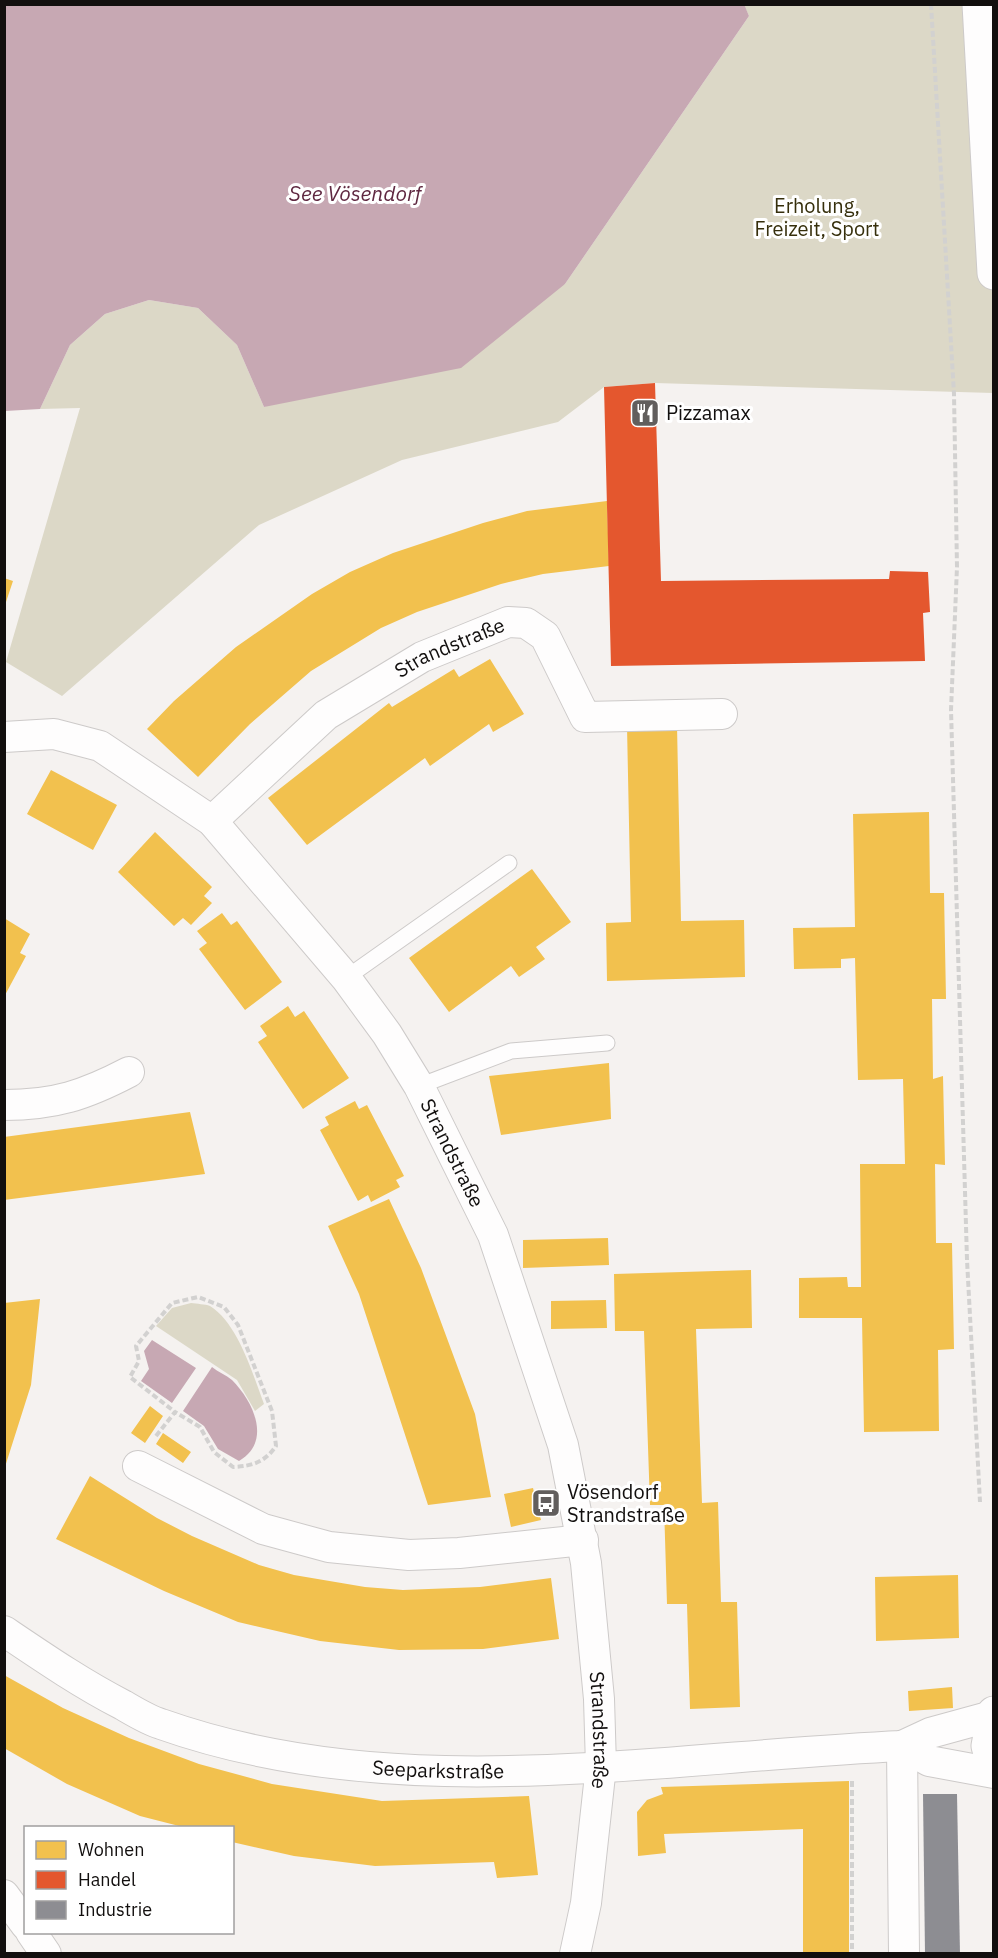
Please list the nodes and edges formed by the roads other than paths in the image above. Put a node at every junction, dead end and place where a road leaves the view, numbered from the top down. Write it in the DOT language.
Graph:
graph roads {
  1 [pos="979,4"];
  2 [pos="993,273"];
  3 [pos="722,714"];
  4 [pos="4,737"];
  5 [pos="212,821"];
  6 [pos="510,863"];
  7 [pos="346,978"];
  8 [pos="607,1043"];
  9 [pos="129,1072"];
  10 [pos="419,1086"];
  11 [pos="4,1105"];
  12 [pos="145,1454"];
  13 [pos="583,1540"];
  14 [pos="4,1631"];
  15 [pos="993,1714"];
  16 [pos="902,1759"];
  17 [pos="601,1766"];
  18 [pos="993,1767"];
  19 [pos="993,1773"];
  20 [pos="4,1895"];
  21 [pos="24,1922"];
  22 [pos="32,1934"];
  23 [pos="46,1953"];
  24 [pos="575,1953"];
  25 [pos="904,1953"];
  1 -- 2 [label="main road"];
  3 -- 5 [label="street, Strandstraße"];
  4 -- 5 [label="street, Strandstraße"];
  5 -- 7 [label="street, Strandstraße"];
  6 -- 7 [label="lane"];
  7 -- 10 [label="street, Strandstraße"];
  8 -- 10 [label="lane"];
  9 -- 11 [label="street"];
  10 -- 13 [label="street, Strandstraße"];
  12 -- 13 [label="street"];
  13 -- 17 [label="street, Strandstraße"];
  14 -- 17 [label="street, Seeparkstraße"];
  15 -- 16 [label="street, Seeparkstraße"];
  15 -- 18 [label="main road"];
  16 -- 17 [label="street, Seeparkstraße"];
  16 -- 19 [label="street"];
  16 -- 25 [label="street"];
  17 -- 24 [label="street, Strandstraße"];
  20 -- 21 [label="street"];
  22 -- 23 [label="street"];
}
